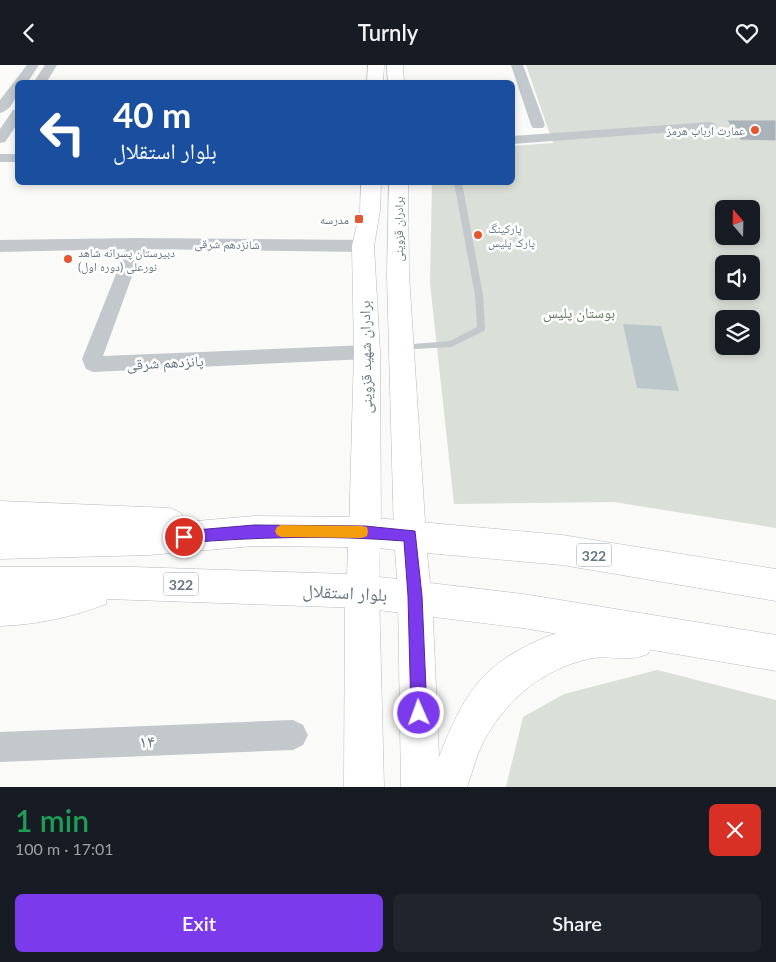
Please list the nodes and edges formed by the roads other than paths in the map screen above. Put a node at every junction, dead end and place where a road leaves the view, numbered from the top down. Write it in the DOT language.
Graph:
graph roads {
  1 [pos="33,65"];
  2 [pos="51,65"];
  3 [pos="376,65"];
  4 [pos="395,65"];
  5 [pos="517,65"];
  6 [pos="22,80"];
  7 [pos="41,80"];
  8 [pos="375,80"];
  9 [pos="396,80"];
  10 [pos="9,93"];
  11 [pos="0,109"];
  12 [pos="15,117"];
  13 [pos="538,125"];
  14 [pos="709,126"];
  15 [pos="0,139"];
  16 [pos="515,140"];
  17 [pos="0,158"];
  18 [pos="15,158"];
  19 [pos="371,185"];
  20 [pos="398,185"];
  21 [pos="458,185"];
  22 [pos="136,243"];
  23 [pos="0,246"];
  24 [pos="363,246"];
  25 [pos="402,348"];
  26 [pos="366,352"];
  27 [pos="0,515"];
  28 [pos="254,531"];
  29 [pos="365,532"];
  30 [pos="410,536"];
  31 [pos="0,544"];
  32 [pos="0,583"];
  33 [pos="134,583"];
  34 [pos="776,585"];
  35 [pos="362,591"];
  36 [pos="415,596"];
  37 [pos="0,609"];
  38 [pos="734,645"];
  39 [pos="776,653"];
  40 [pos="293,735"];
  41 [pos="0,747"];
  42 [pos="364,787"];
  43 [pos="421,787"];
  44 [pos="447,787"];
  1 -- 6 [label="street"];
  2 -- 7 [label="street"];
  3 -- 8 [label="main road"];
  4 -- 9 [label="main road"];
  5 -- 13 [label="street"];
  10 -- 11 [label="street"];
  12 -- 15 [label="street"];
  14 -- 16 [label="street"];
  17 -- 18 [label="street"];
  19 -- 24 [label="main road, برادران شهید قزوینی"];
  20 -- 25 [label="main road, برادران قزوینی"];
  21 -- 25 [label="lane"];
  22 -- 23 [label="street, شانزدهم شرقی"];
  22 -- 24 [label="street, شانزدهم شرقی"];
  22 -- 26 [label="street, پانزدهم شرقی"];
  24 -- 26 [label="main road, برادران شهید قزوینی"];
  25 -- 30 [label="main road"];
  26 -- 29 [label="main road, برادران شهید قزوینی"];
  27 -- 28 [label="main road"];
  28 -- 29 [label="main road, 322"];
  28 -- 31 [label="main road, 322"];
  29 -- 30 [label="main road, 322"];
  29 -- 35 [label="main road, برادران شهید قزوینی"];
  30 -- 34 [label="main road, 322"];
  30 -- 36 [label="main road"];
  32 -- 33 [label="main road, بلوار استقلال / 322"];
  33 -- 35 [label="main road, بلوار استقلال / 322"];
  33 -- 37 [label="main road"];
  35 -- 36 [label="main road, بلوار استقلال / 322"];
  35 -- 42 [label="main road, برادران شهید قزوینی"];
  36 -- 38 [label="main road, بلوار استقلال / 322"];
  36 -- 43 [label="main road"];
  38 -- 39 [label="main road, بلوار استقلال / 322"];
  38 -- 44 [label="main road"];
  40 -- 41 [label="street, ۱۴"];
}
